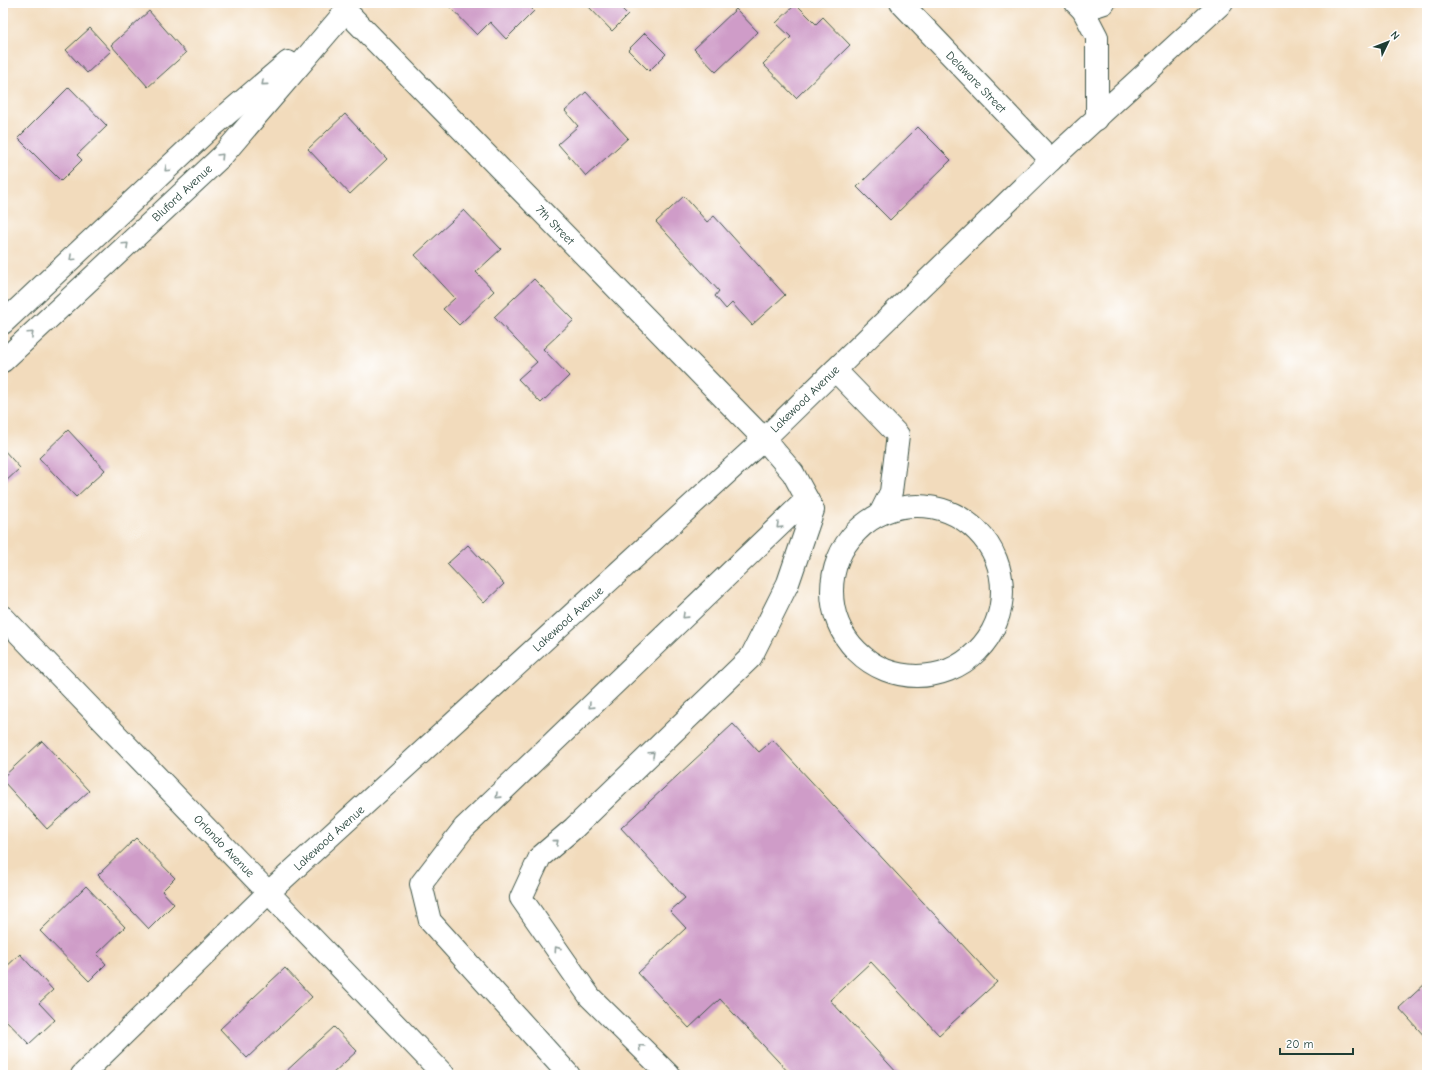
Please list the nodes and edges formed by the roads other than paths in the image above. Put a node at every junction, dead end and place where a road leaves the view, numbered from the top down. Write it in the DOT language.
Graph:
graph roads {
  1 [pos="901,3"];
  2 [pos="1104,3"];
  3 [pos="1222,3"];
  4 [pos="1079,6"];
  5 [pos="350,7"];
  6 [pos="1097,119"];
  7 [pos="1051,160"];
  8 [pos="3,323"];
  9 [pos="3,361"];
  10 [pos="835,370"];
  11 [pos="764,439"];
  12 [pos="807,499"];
  13 [pos="880,514"];
  14 [pos="3,617"];
  15 [pos="269,892"];
  16 [pos="82,1075"];
  17 [pos="444,1075"];
  18 [pos="568,1075"];
  19 [pos="669,1075"];
  1 -- 7 [label="street, Delaware Street"];
  2 -- 4 [label="street"];
  3 -- 6 [label="street, Lakewood Avenue"];
  4 -- 6 [label="street"];
  5 -- 8 [label="street, one-way"];
  9 -- 5 [label="street, Bluford Avenue, one-way"];
  5 -- 11 [label="street, 7th Street"];
  6 -- 7 [label="street, Lakewood Avenue"];
  7 -- 10 [label="street, Lakewood Avenue"];
  10 -- 11 [label="street, Lakewood Avenue"];
  10 -- 13 [label="street"];
  11 -- 12 [label="street, 7th Street"];
  11 -- 15 [label="street, Lakewood Avenue"];
  12 -- 18 [label="street, one-way"];
  19 -- 12 [label="street, 7th Street, one-way"];
  13 -- 13 [label="street"];
  14 -- 15 [label="street, Orlando Avenue"];
  15 -- 16 [label="street, Lakewood Avenue"];
  15 -- 17 [label="street, Orlando Avenue"];
}
